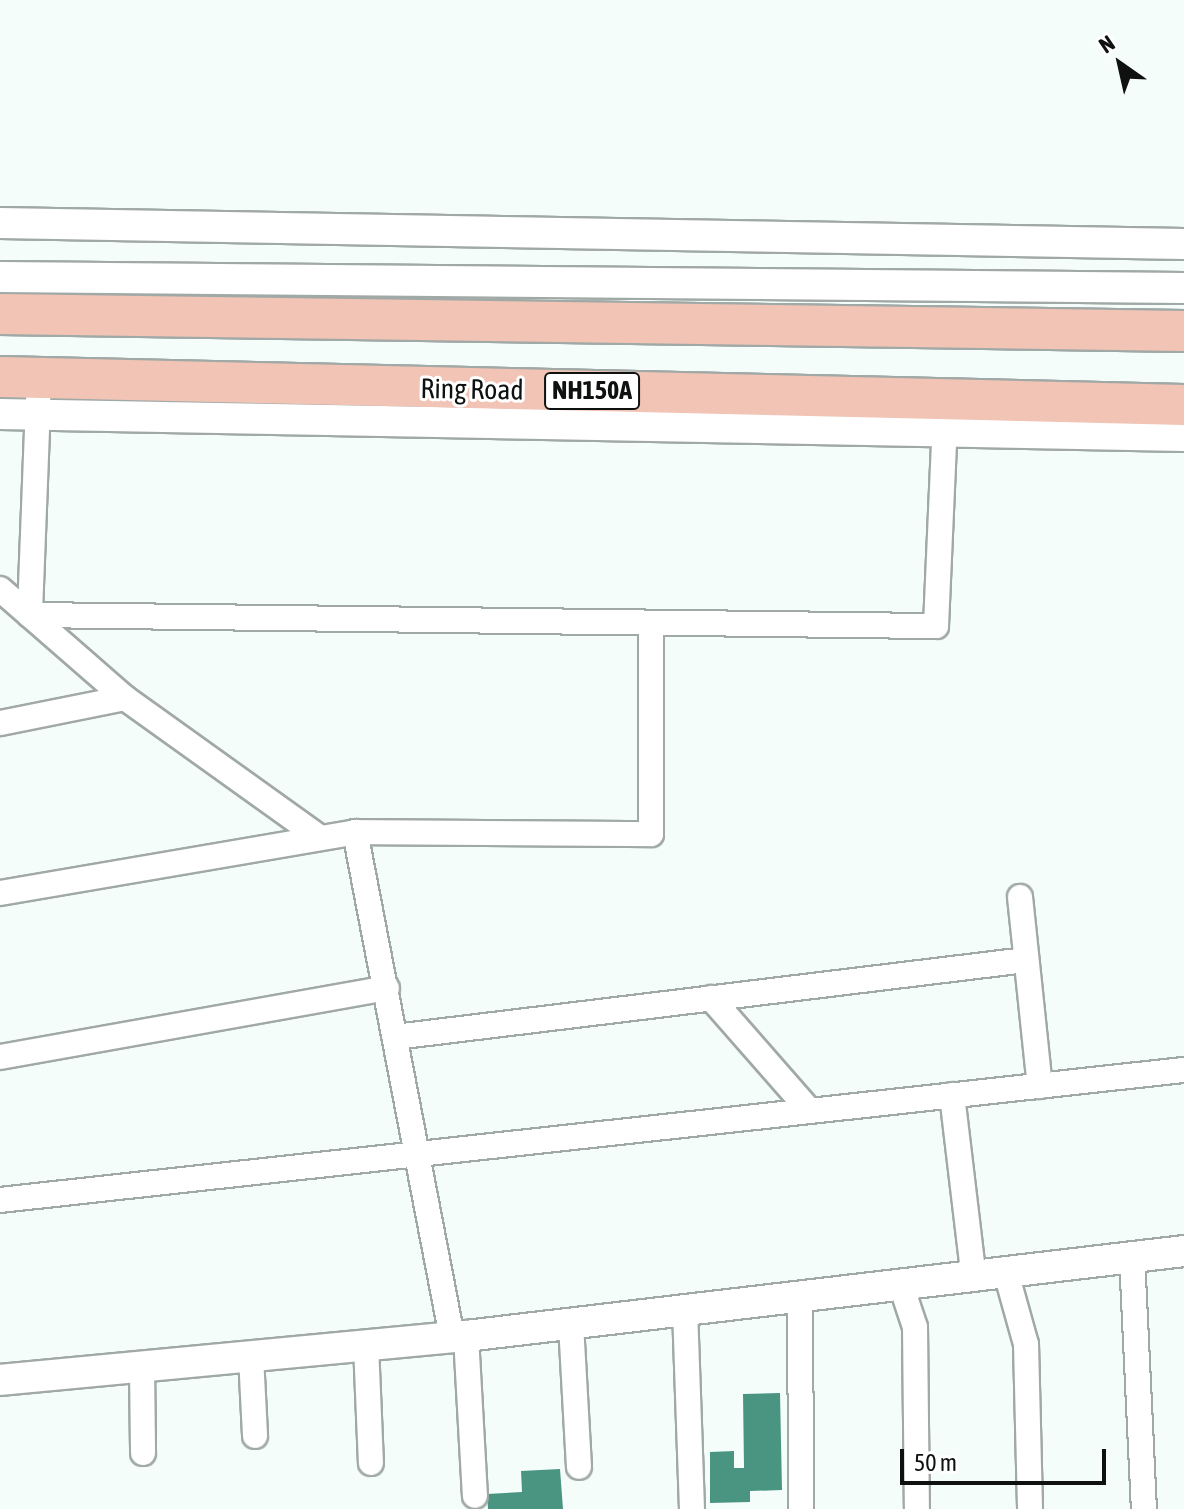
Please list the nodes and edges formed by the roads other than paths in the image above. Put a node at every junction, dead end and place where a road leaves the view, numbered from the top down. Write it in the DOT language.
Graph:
graph roads {
  1 [pos="0,223"];
  2 [pos="1184,244"];
  3 [pos="0,277"];
  4 [pos="1184,288"];
  5 [pos="0,314"];
  6 [pos="1184,331"];
  7 [pos="0,377"];
  8 [pos="38,396"];
  9 [pos="1184,405"];
  10 [pos="0,414"];
  11 [pos="946,417"];
  12 [pos="1184,436"];
  13 [pos="0,589"];
  14 [pos="30,615"];
  15 [pos="651,623"];
  16 [pos="125,698"];
  17 [pos="0,723"];
  18 [pos="355,832"];
  19 [pos="318,836"];
  20 [pos="0,893"];
  21 [pos="1020,897"];
  22 [pos="1026,960"];
  23 [pos="387,988"];
  24 [pos="711,998"];
  25 [pos="395,1037"];
  26 [pos="0,1057"];
  27 [pos="1184,1070"];
  28 [pos="1040,1086"];
  29 [pos="952,1095"];
  30 [pos="809,1110"];
  31 [pos="413,1152"];
  32 [pos="0,1200"];
  33 [pos="1184,1251"];
  34 [pos="1132,1256"];
  35 [pos="1005,1269"];
  36 [pos="973,1272"];
  37 [pos="900,1282"];
  38 [pos="800,1294"];
  39 [pos="685,1309"];
  40 [pos="571,1324"];
  41 [pos="459,1336"];
  42 [pos="366,1345"];
  43 [pos="251,1356"];
  44 [pos="142,1367"];
  45 [pos="0,1380"];
  46 [pos="255,1436"];
  47 [pos="143,1453"];
  48 [pos="371,1463"];
  49 [pos="579,1467"];
  50 [pos="475,1496"];
  51 [pos="692,1509"];
  52 [pos="801,1509"];
  53 [pos="917,1509"];
  54 [pos="1030,1509"];
  55 [pos="1144,1509"];
  1 -- 2 [label="street"];
  3 -- 4 [label="street"];
  5 -- 6 [label="highway"];
  7 -- 8 [label="highway, Ring Road / NH150A"];
  8 -- 10 [label="street"];
  8 -- 11 [label="highway, Ring Road / NH150A"];
  8 -- 14 [label="street"];
  9 -- 11 [label="highway, Ring Road / NH150A"];
  11 -- 12 [label="street"];
  11 -- 15 [label="street"];
  13 -- 14 [label="street"];
  14 -- 15 [label="street"];
  14 -- 16 [label="street"];
  15 -- 18 [label="street"];
  16 -- 17 [label="street"];
  16 -- 19 [label="street"];
  18 -- 19 [label="street"];
  18 -- 23 [label="street"];
  19 -- 20 [label="street"];
  21 -- 22 [label="street"];
  22 -- 24 [label="street"];
  22 -- 28 [label="street"];
  23 -- 25 [label="street"];
  23 -- 26 [label="street"];
  24 -- 25 [label="street"];
  24 -- 30 [label="street"];
  25 -- 31 [label="street"];
  27 -- 28 [label="street"];
  28 -- 29 [label="street"];
  29 -- 30 [label="street"];
  29 -- 36 [label="street"];
  30 -- 31 [label="street"];
  31 -- 32 [label="street"];
  31 -- 41 [label="street"];
  33 -- 34 [label="street"];
  34 -- 35 [label="street"];
  34 -- 55 [label="street"];
  35 -- 36 [label="street"];
  35 -- 54 [label="street"];
  36 -- 37 [label="street"];
  37 -- 38 [label="street"];
  37 -- 53 [label="street"];
  38 -- 39 [label="street"];
  38 -- 52 [label="street"];
  39 -- 40 [label="street"];
  39 -- 51 [label="street"];
  40 -- 41 [label="street"];
  40 -- 49 [label="street"];
  41 -- 42 [label="street"];
  41 -- 50 [label="street"];
  42 -- 43 [label="street"];
  42 -- 48 [label="street"];
  43 -- 44 [label="street"];
  43 -- 46 [label="street"];
  44 -- 45 [label="street"];
  44 -- 47 [label="street"];
}
